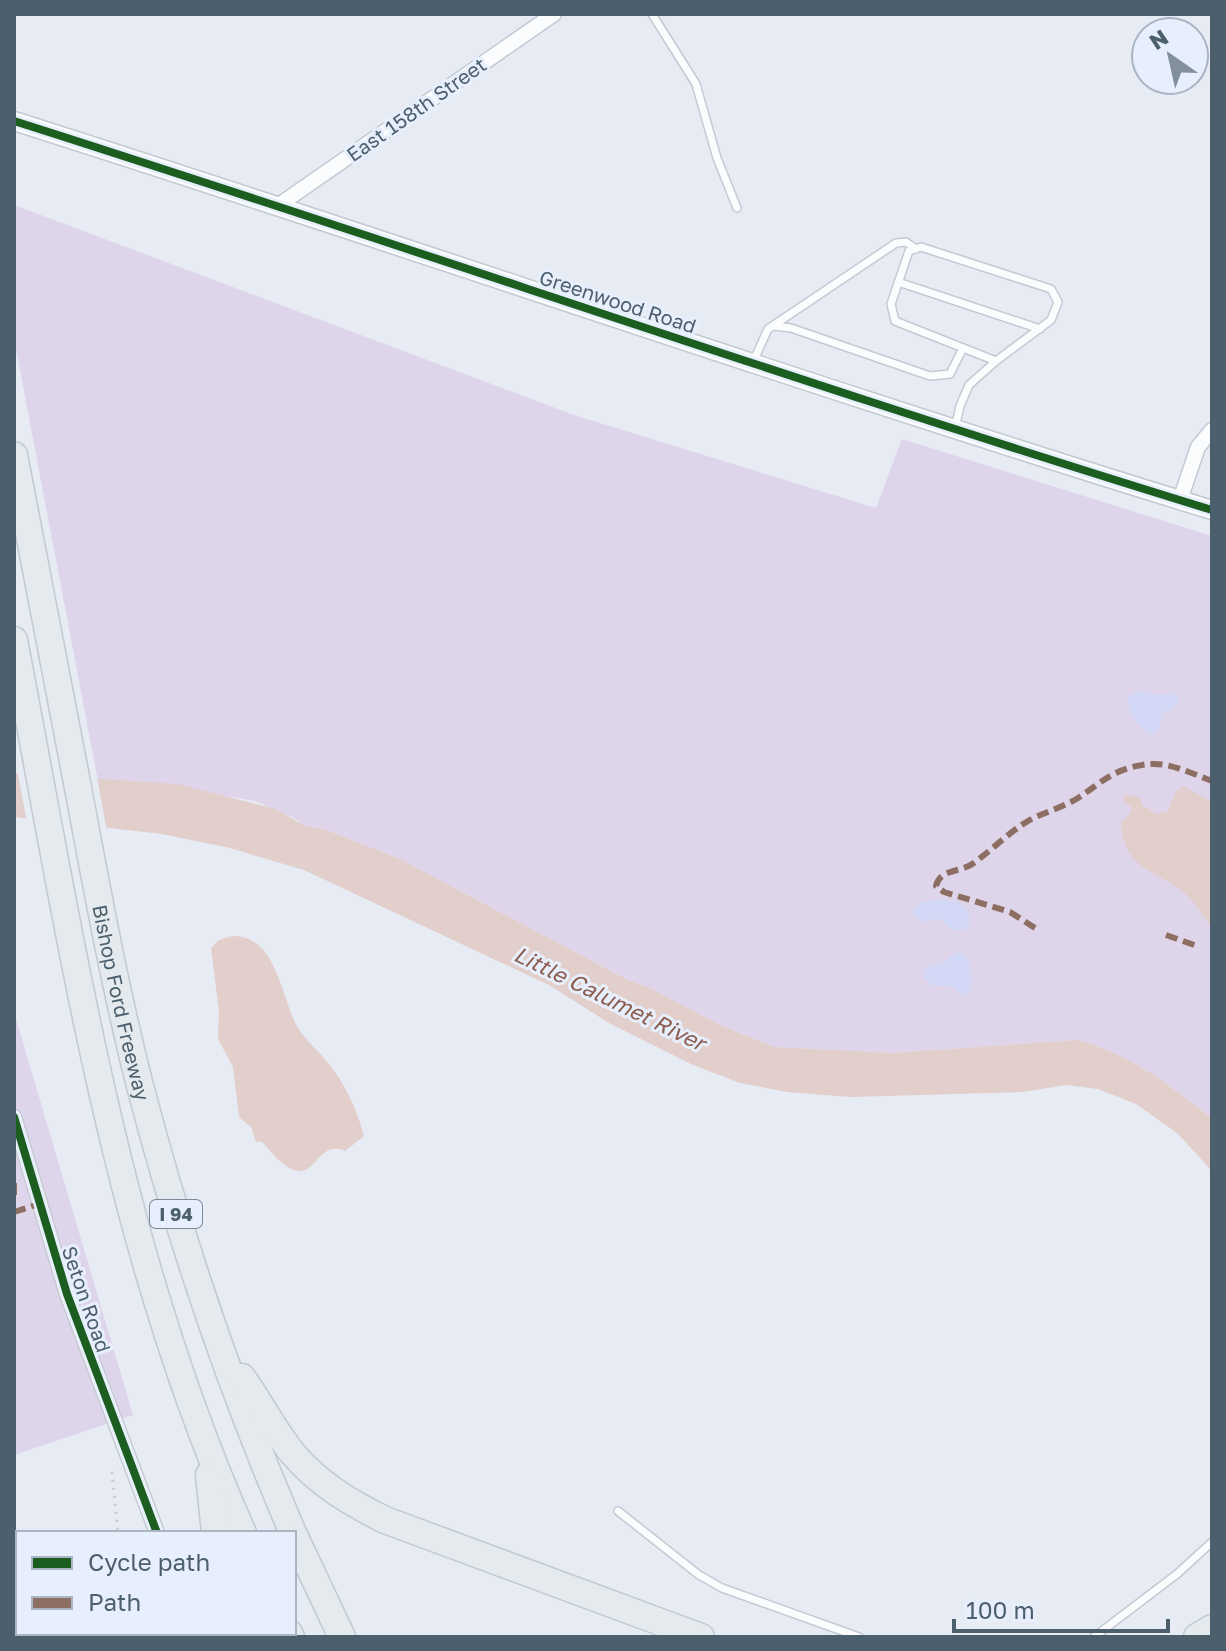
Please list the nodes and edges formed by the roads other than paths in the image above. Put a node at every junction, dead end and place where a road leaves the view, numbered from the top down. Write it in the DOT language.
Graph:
graph roads {
  1 [pos="554,14"];
  2 [pos="652,14"];
  3 [pos="14,121"];
  4 [pos="279,205"];
  5 [pos="737,208"];
  6 [pos="916,249"];
  7 [pos="898,282"];
  8 [pos="774,326"];
  9 [pos="1040,329"];
  10 [pos="963,348"];
  11 [pos="996,361"];
  12 [pos="753,363"];
  13 [pos="955,428"];
  14 [pos="1212,430"];
  15 [pos="14,455"];
  16 [pos="1180,500"];
  17 [pos="1212,510"];
  18 [pos="14,640"];
  19 [pos="14,1117"];
  20 [pos="218,1344"];
  21 [pos="206,1447"];
  22 [pos="618,1511"];
  23 [pos="156,1531"];
  24 [pos="215,1531"];
  25 [pos="242,1531"];
  26 [pos="293,1531"];
  27 [pos="296,1538"];
  28 [pos="1212,1542"];
  29 [pos="1212,1628"];
  30 [pos="342,1637"];
  31 [pos="701,1637"];
  32 [pos="859,1637"];
  33 [pos="1094,1637"];
  34 [pos="1197,1637"];
  1 -- 4 [label="street, East 158th Street"];
  2 -- 5 [label="lane"];
  3 -- 4 [label="street, Greenwood Road"];
  4 -- 12 [label="street, Greenwood Road"];
  6 -- 7 [label="lane"];
  6 -- 8 [label="lane"];
  6 -- 9 [label="lane"];
  7 -- 9 [label="lane"];
  7 -- 10 [label="lane"];
  8 -- 10 [label="lane"];
  8 -- 12 [label="lane"];
  9 -- 11 [label="lane"];
  10 -- 11 [label="lane"];
  11 -- 13 [label="lane"];
  12 -- 13 [label="street, Greenwood Road"];
  13 -- 16 [label="street, Greenwood Road"];
  14 -- 16 [label="street"];
  15 -- 20 [label="highway, Bishop Ford Freeway / I 94"];
  16 -- 17 [label="street, Greenwood Road"];
  18 -- 21 [label="highway, Bishop Ford Freeway / I 94"];
  19 -- 23 [label="street, Seton Road"];
  20 -- 26 [label="highway, Bishop Ford Freeway / I 94"];
  20 -- 31 [label="highway"];
  21 -- 24 [label="highway"];
  21 -- 25 [label="highway, Bishop Ford Freeway / I 94"];
  22 -- 32 [label="lane"];
  27 -- 30 [label="highway, Bishop Ford Freeway / I 94"];
  28 -- 33 [label="lane"];
  29 -- 34 [label="highway"];
}
